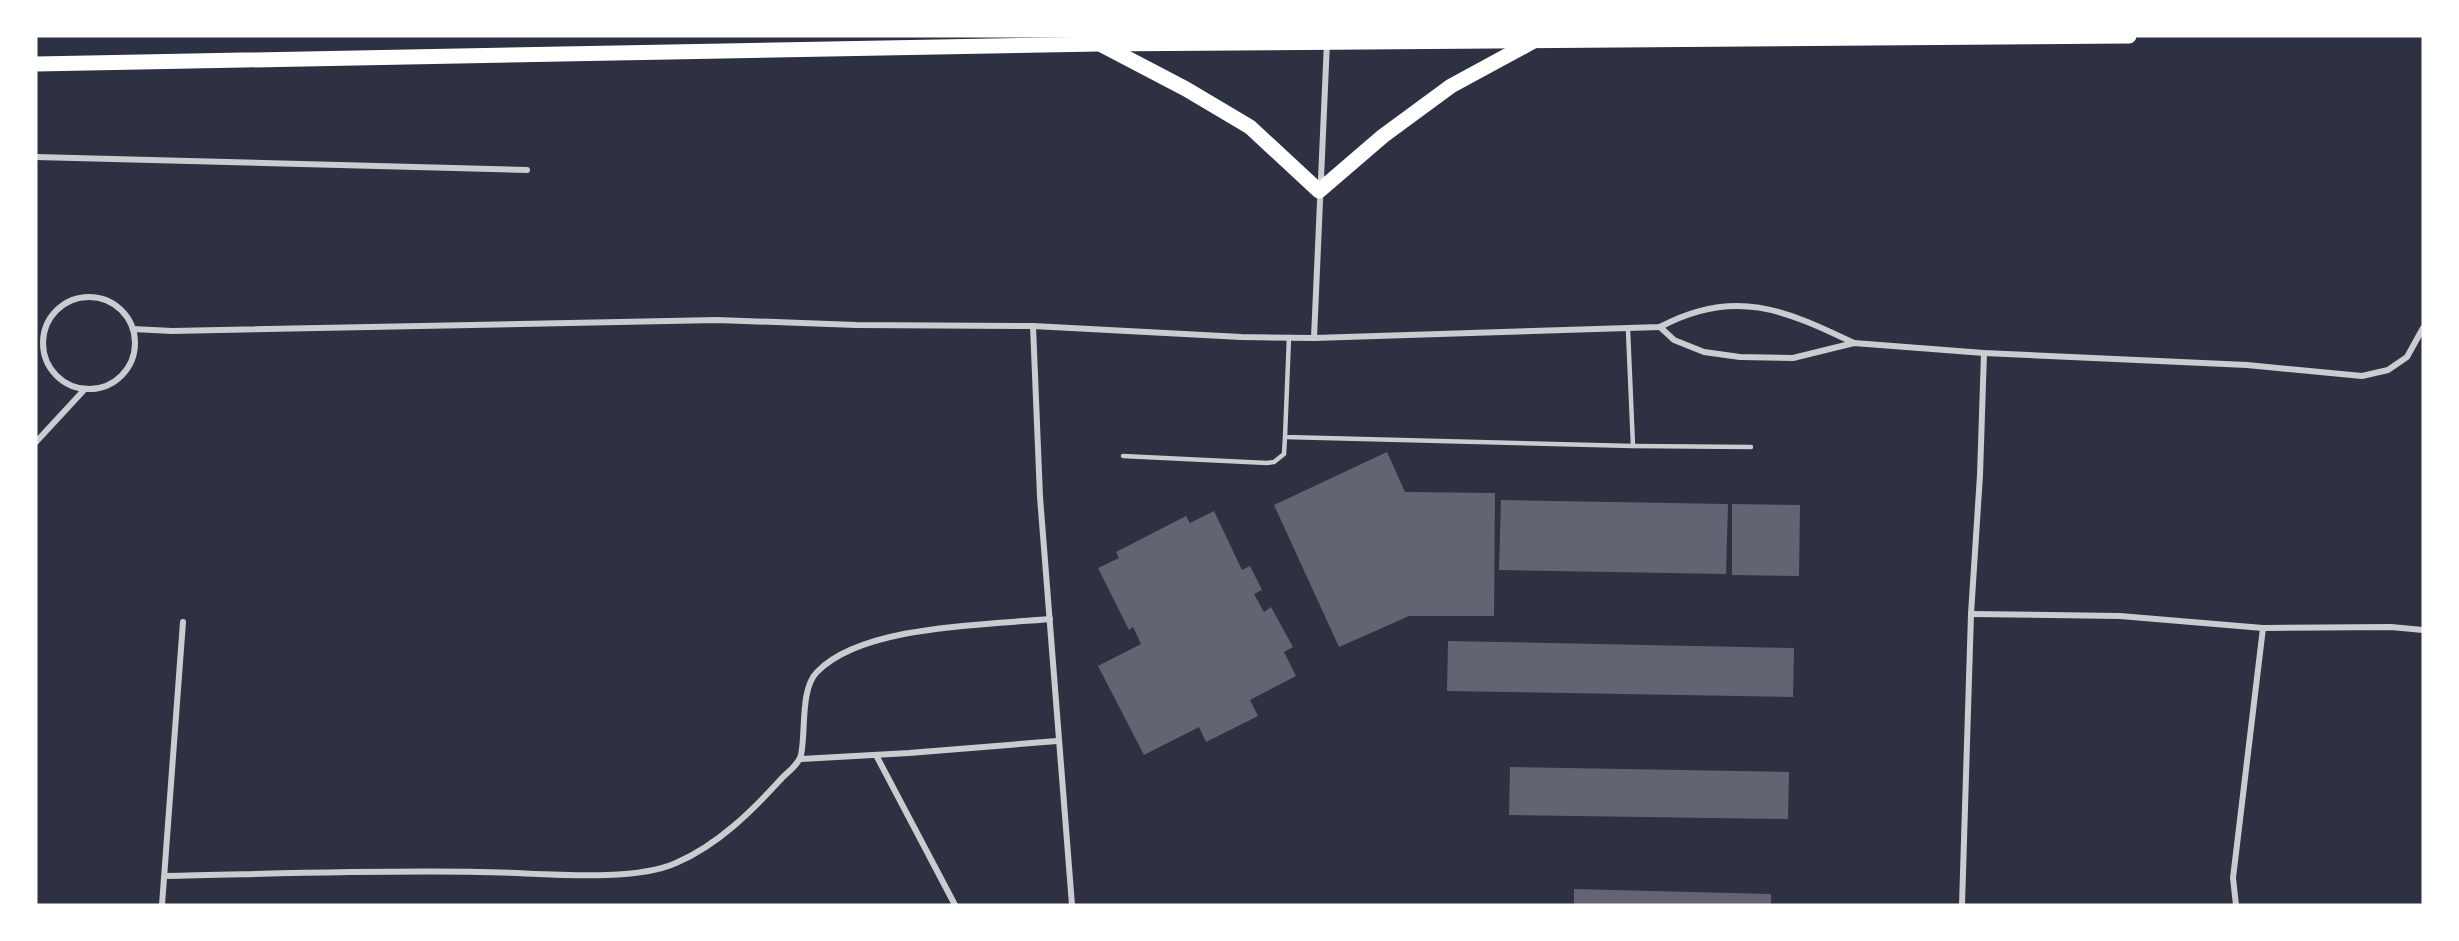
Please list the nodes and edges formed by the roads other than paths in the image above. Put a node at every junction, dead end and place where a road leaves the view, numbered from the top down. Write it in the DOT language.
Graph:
graph roads {
  1 [pos="2129,36"];
  2 [pos="1327,39"];
  3 [pos="1534,41"];
  4 [pos="1099,44"];
  5 [pos="36,64"];
  6 [pos="36,157"];
  7 [pos="527,170"];
  8 [pos="1319,191"];
  9 [pos="1033,326"];
  10 [pos="1660,327"];
  11 [pos="2423,328"];
  12 [pos="133,329"];
  13 [pos="1628,330"];
  14 [pos="1289,337"];
  15 [pos="1314,338"];
  16 [pos="1854,343"];
  17 [pos="44,348"];
  18 [pos="36,351"];
  19 [pos="1984,353"];
  20 [pos="85,389"];
  21 [pos="1285,437"];
  22 [pos="36,442"];
  23 [pos="1633,446"];
  24 [pos="1751,447"];
  25 [pos="1123,456"];
  26 [pos="1971,614"];
  27 [pos="1050,619"];
  28 [pos="183,622"];
  29 [pos="2263,628"];
  30 [pos="2423,630"];
  31 [pos="1057,741"];
  32 [pos="876,755"];
  33 [pos="801,759"];
  34 [pos="165,876"];
  35 [pos="162,905"];
  36 [pos="955,905"];
  37 [pos="1072,905"];
  38 [pos="1962,905"];
  39 [pos="2236,905"];
  1 -- 3 [label="main road"];
  2 -- 3 [label="main road"];
  2 -- 4 [label="main road"];
  2 -- 8 [label="street"];
  3 -- 8 [label="main road"];
  4 -- 5 [label="main road"];
  4 -- 8 [label="main road"];
  6 -- 7 [label="street"];
  8 -- 15 [label="street"];
  9 -- 12 [label="street"];
  9 -- 14 [label="street"];
  9 -- 27 [label="street"];
  10 -- 13 [label="street"];
  10 -- 16 [label="street"];
  10 -- 16 [label="street"];
  11 -- 19 [label="street"];
  12 -- 17 [label="street"];
  12 -- 20 [label="street"];
  13 -- 15 [label="street"];
  13 -- 23 [label="lane"];
  14 -- 15 [label="street"];
  14 -- 21 [label="lane"];
  16 -- 19 [label="street"];
  17 -- 18 [label="street"];
  17 -- 20 [label="street"];
  19 -- 26 [label="street"];
  20 -- 22 [label="street"];
  21 -- 23 [label="lane"];
  21 -- 25 [label="lane"];
  23 -- 24 [label="lane"];
  26 -- 29 [label="street"];
  26 -- 38 [label="street"];
  27 -- 31 [label="street"];
  27 -- 33 [label="street"];
  28 -- 34 [label="street"];
  29 -- 30 [label="street"];
  29 -- 39 [label="street"];
  31 -- 32 [label="street"];
  31 -- 37 [label="street"];
  32 -- 33 [label="street"];
  32 -- 36 [label="street"];
  33 -- 34 [label="street"];
  34 -- 35 [label="street"];
}
